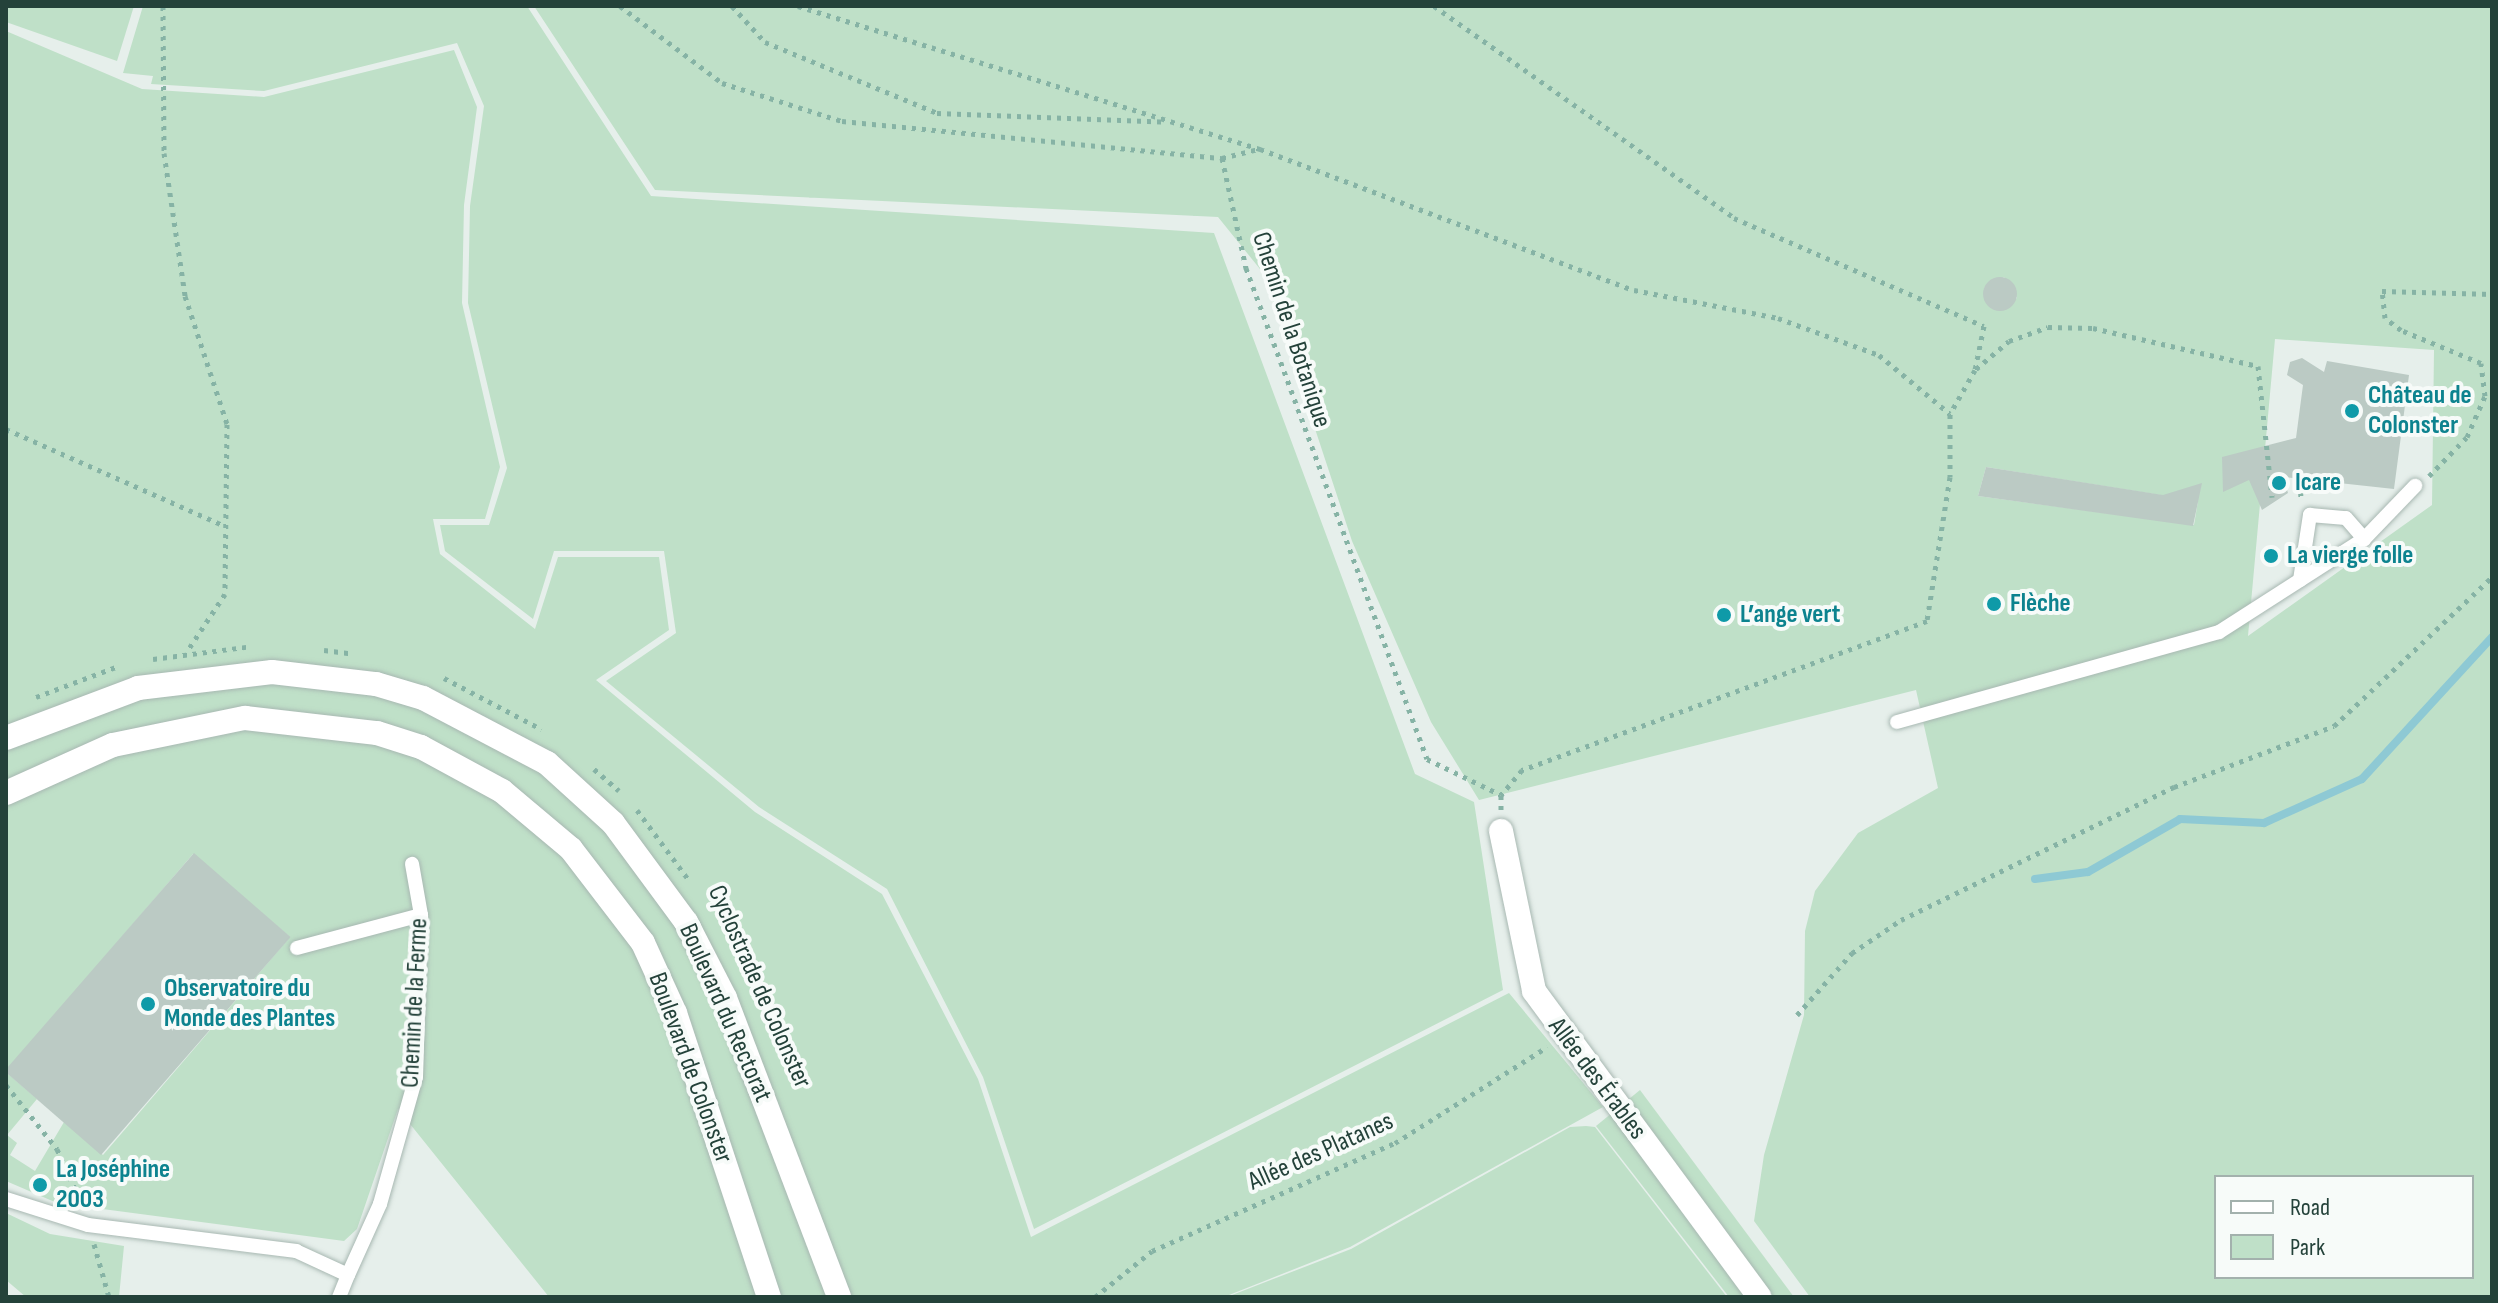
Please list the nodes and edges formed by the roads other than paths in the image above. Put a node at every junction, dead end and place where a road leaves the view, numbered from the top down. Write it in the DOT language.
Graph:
graph roads {
  1 [pos="2415,486"];
  2 [pos="2364,539"];
  3 [pos="2300,580"];
  4 [pos="1897,722"];
  5 [pos="6,738"];
  6 [pos="6,793"];
  7 [pos="1501,831"];
  8 [pos="412,864"];
  9 [pos="421,915"];
  10 [pos="297,948"];
  11 [pos="6,1199"];
  12 [pos="348,1275"];
  13 [pos="339,1297"];
  14 [pos="769,1297"];
  15 [pos="839,1297"];
  16 [pos="1760,1297"];
  1 -- 2 [label="lane"];
  2 -- 3 [label="lane"];
  2 -- 3 [label="lane"];
  3 -- 4 [label="lane"];
  5 -- 15 [label="street, Boulevard du Rectorat"];
  6 -- 14 [label="street, Boulevard de Colonster"];
  7 -- 16 [label="street, Allée des Érables"];
  8 -- 9 [label="lane, Chemin de la Ferme"];
  9 -- 10 [label="lane"];
  9 -- 12 [label="lane, Chemin de la Ferme"];
  11 -- 12 [label="lane"];
  12 -- 13 [label="lane, Chemin de la Ferme"];
}
